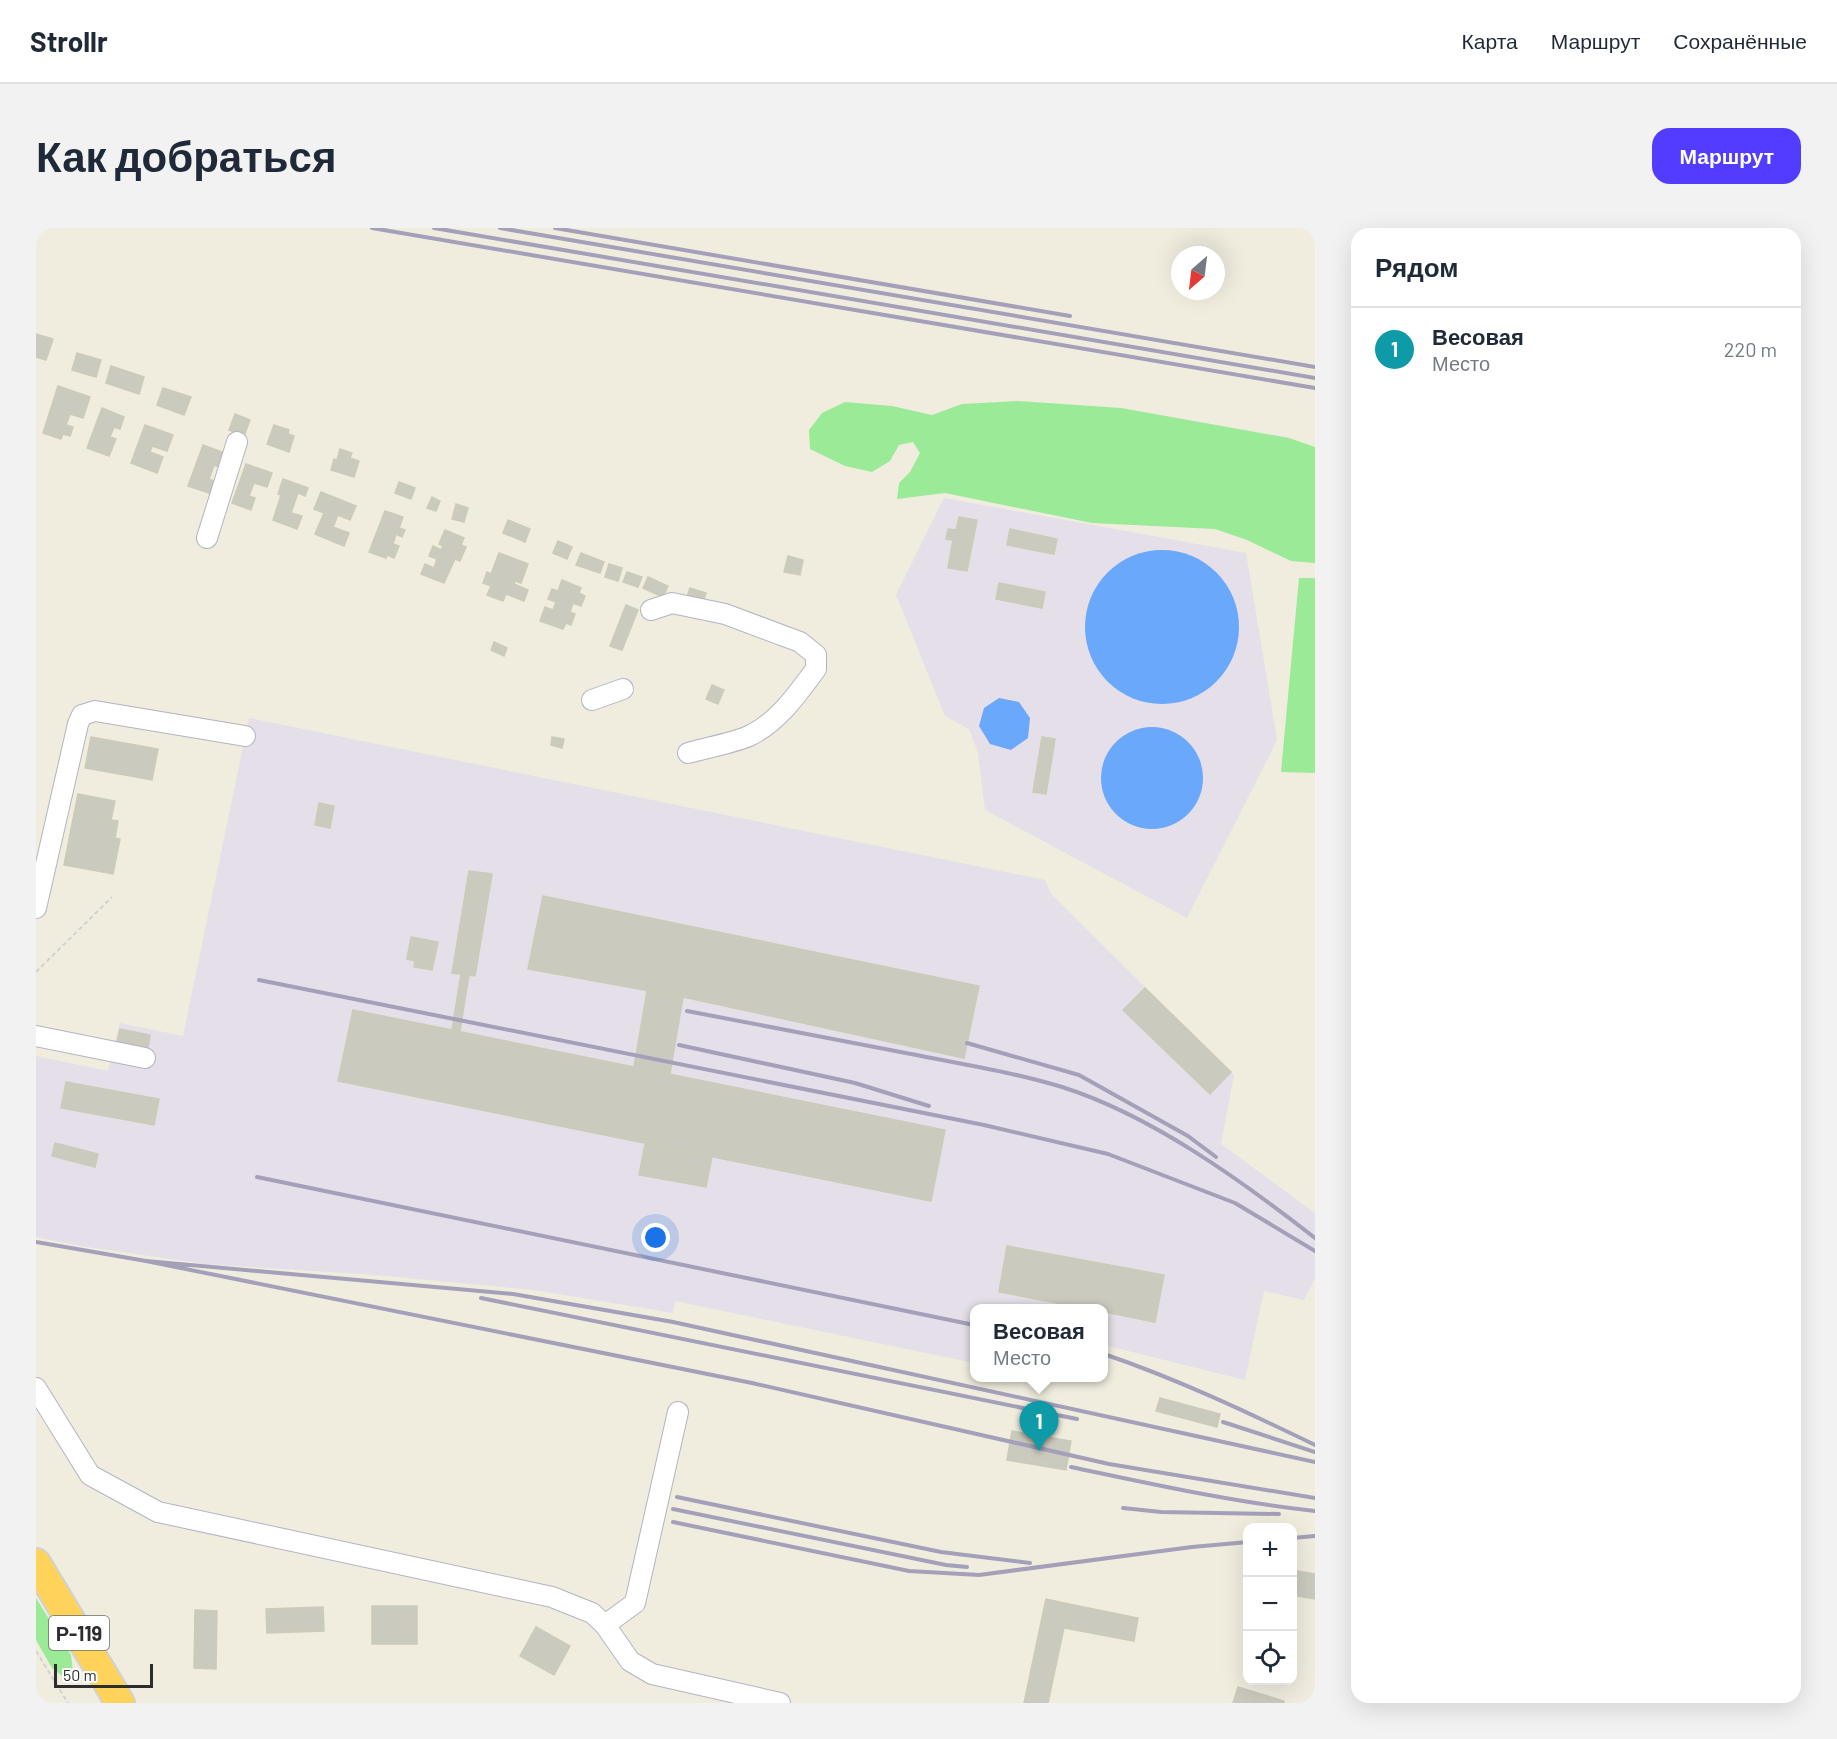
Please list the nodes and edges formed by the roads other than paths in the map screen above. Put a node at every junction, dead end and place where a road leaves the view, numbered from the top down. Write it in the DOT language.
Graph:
graph roads {
  1 [pos="237,442"];
  2 [pos="207,538"];
  3 [pos="651,610"];
  4 [pos="623,689"];
  5 [pos="592,700"];
  6 [pos="245,736"];
  7 [pos="688,753"];
  8 [pos="36,908"];
  9 [pos="36,1036"];
  10 [pos="145,1058"];
  11 [pos="36,1388"];
  12 [pos="678,1412"];
  13 [pos="36,1563"];
  14 [pos="605,1625"];
  15 [pos="120,1703"];
  16 [pos="780,1703"];
  1 -- 2 [label="street"];
  3 -- 7 [label="street"];
  4 -- 5 [label="street"];
  6 -- 8 [label="street"];
  9 -- 10 [label="street"];
  11 -- 14 [label="street"];
  12 -- 14 [label="street"];
  13 -- 15 [label="highway, Р-119"];
  14 -- 16 [label="street"];
}
